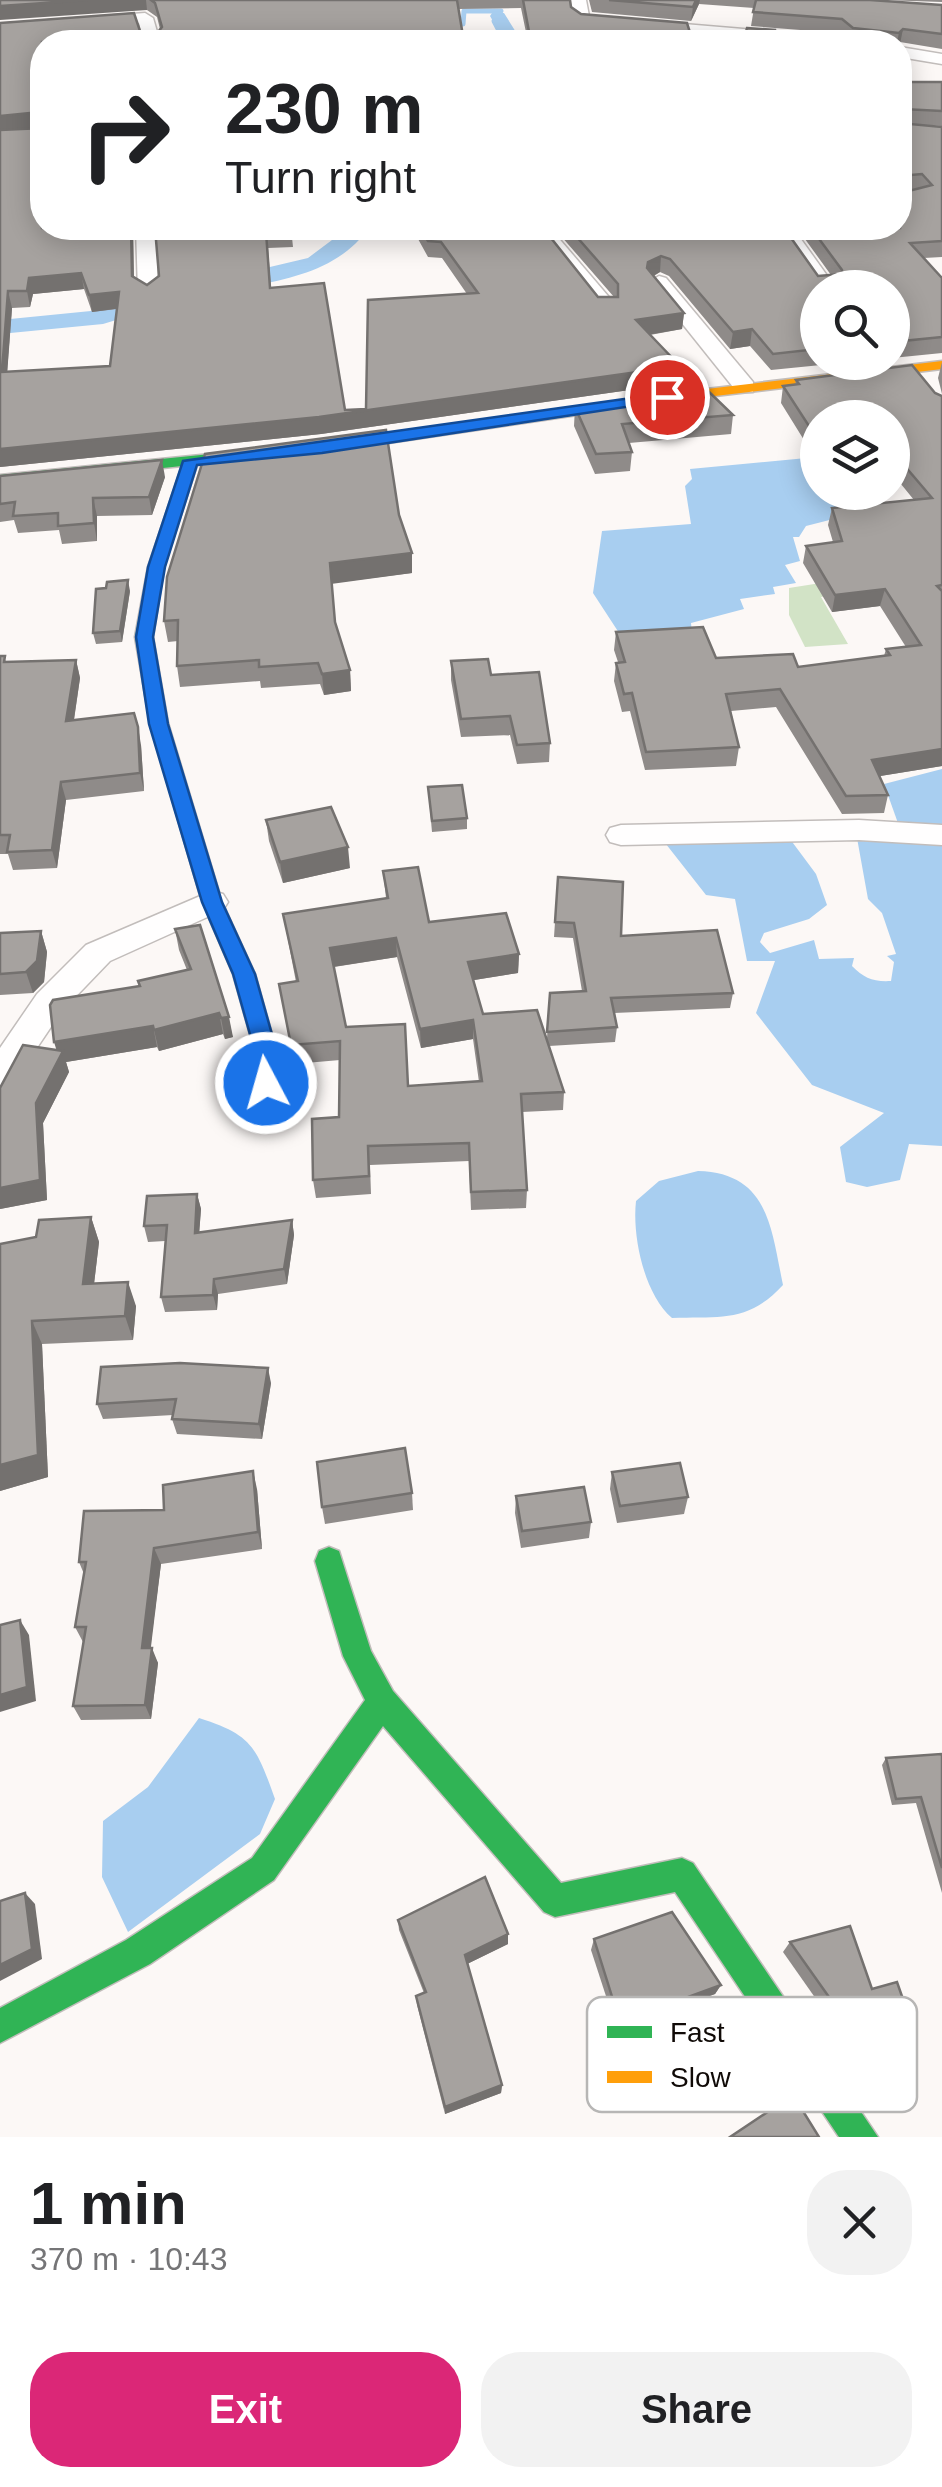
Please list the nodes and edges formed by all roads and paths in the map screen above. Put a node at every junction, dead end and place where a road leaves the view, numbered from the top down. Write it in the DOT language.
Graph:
graph roads {
  1 [pos="136,0"];
  2 [pos="578,0"];
  3 [pos="735,12"];
  4 [pos="145,18"];
  5 [pos="0,29"];
  6 [pos="148,30"];
  7 [pos="654,30"];
  8 [pos="714,30"];
  9 [pos="912,54"];
  10 [pos="942,59"];
  11 [pos="146,240"];
  12 [pos="551,240"];
  13 [pos="792,240"];
  14 [pos="813,270"];
  15 [pos="659,282"];
  16 [pos="148,292"];
  17 [pos="606,308"];
  18 [pos="942,366"];
  19 [pos="910,368"];
  20 [pos="913,368"];
  21 [pos="800,378"];
  22 [pos="745,386"];
  23 [pos="931,389"];
  24 [pos="191,461"];
  25 [pos="0,480"];
  26 [pos="621,834"];
  27 [pos="942,834"];
  28 [pos="212,902"];
  29 [pos="0,1075"];
  30 [pos="266,1083"];
  31 [pos="329,1561"];
  32 [pos="382,1702"];
  33 [pos="765,1997"];
  34 [pos="0,2026"];
  35 [pos="843,2112"];
  36 [pos="860,2137"];
  1 -- 4 [label="street"];
  2 -- 7 [label="street"];
  3 -- 8 [label="street"];
  4 -- 5 [label="street"];
  4 -- 6 [label="street"];
  9 -- 10 [label="street"];
  11 -- 16 [label="street"];
  12 -- 17 [label="street"];
  13 -- 14 [label="street"];
  15 -- 22 [label="street"];
  18 -- 20 [label="street"];
  19 -- 20 [label="street"];
  20 -- 23 [label="street"];
  21 -- 22 [label="street"];
  22 -- 24 [label="street"];
  24 -- 25 [label="street"];
  24 -- 28 [label="street"];
  26 -- 27 [label="street"];
  28 -- 29 [label="street"];
  28 -- 30 [label="street"];
  31 -- 32 [label="street"];
  32 -- 33 [label="street"];
  32 -- 34 [label="street"];
  35 -- 36 [label="street"];
}
